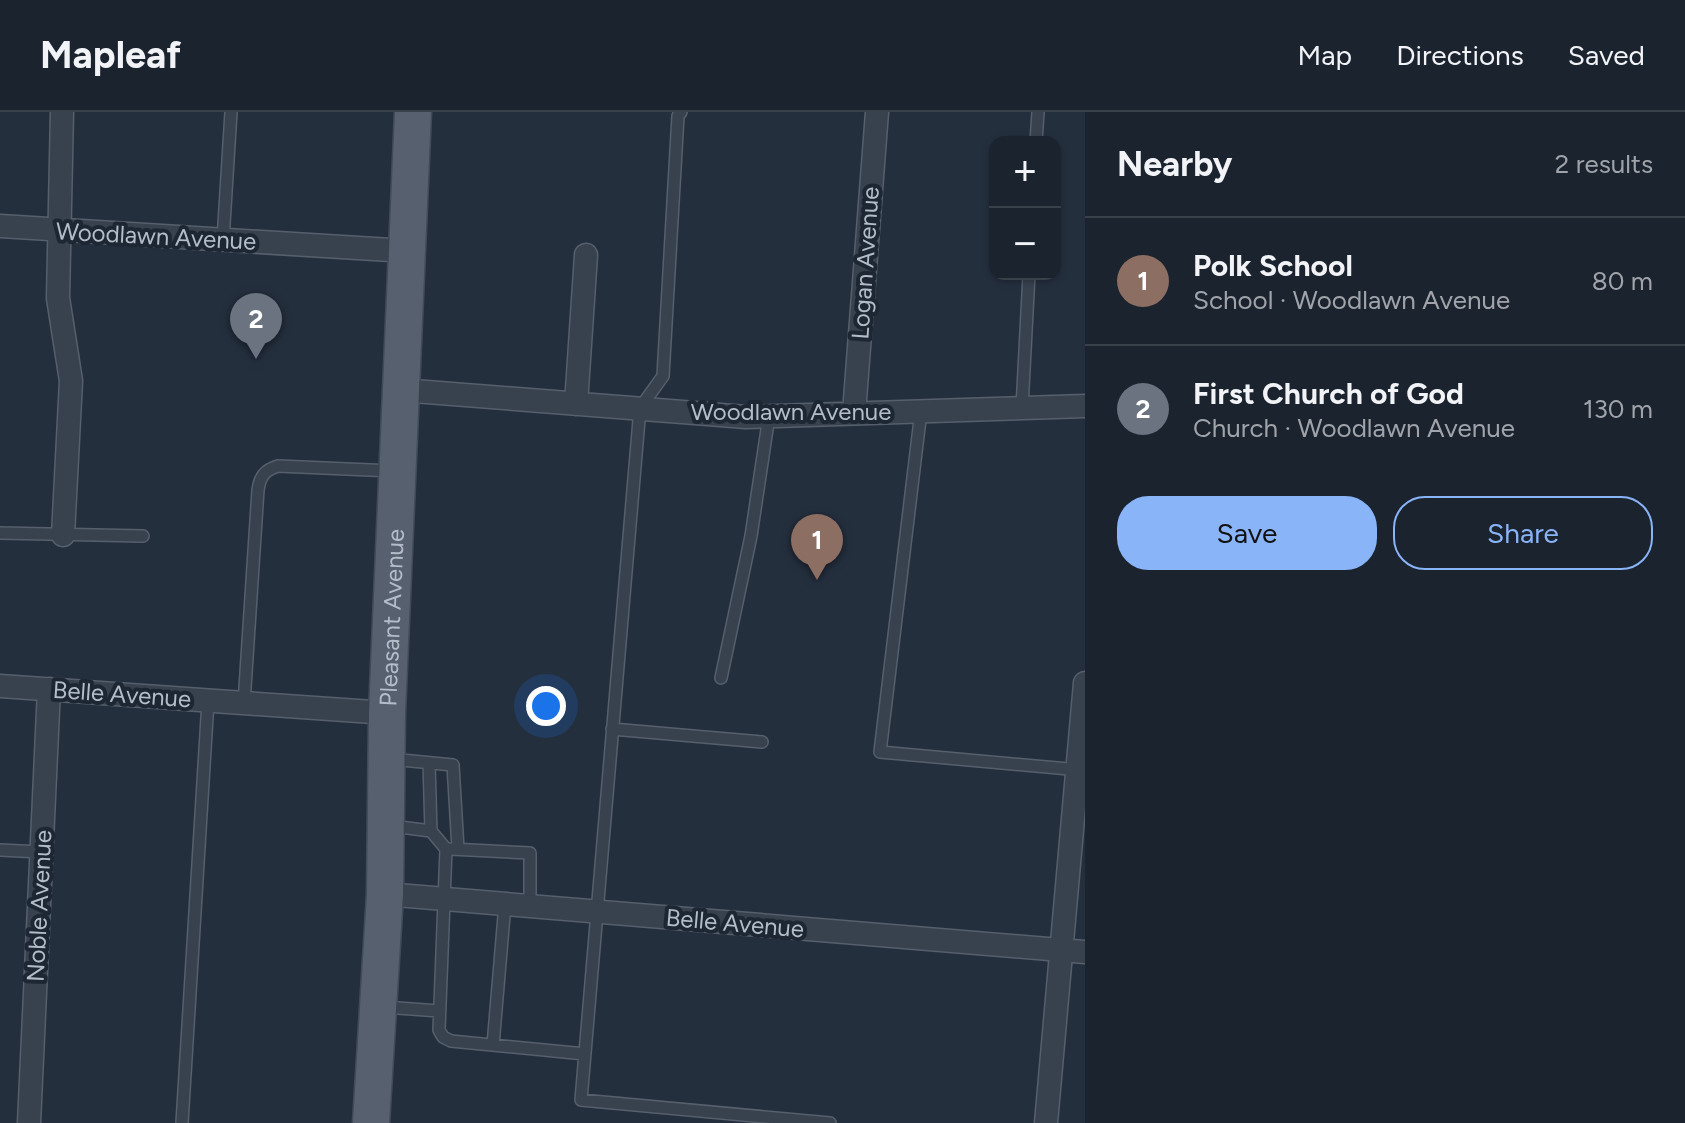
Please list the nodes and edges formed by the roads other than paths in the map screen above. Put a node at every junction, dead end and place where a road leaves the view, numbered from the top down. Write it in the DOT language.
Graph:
graph roads {
  1 [pos="62,112"];
  2 [pos="231,112"];
  3 [pos="413,112"];
  4 [pos="681,112"];
  5 [pos="877,112"];
  6 [pos="1038,112"];
  7 [pos="1036,136"];
  8 [pos="0,226"];
  9 [pos="60,230"];
  10 [pos="223,240"];
  11 [pos="407,251"];
  12 [pos="586,255"];
  13 [pos="1029,280"];
  14 [pos="401,390"];
  15 [pos="576,404"];
  16 [pos="1085,406"];
  17 [pos="640,408"];
  18 [pos="1022,408"];
  19 [pos="921,411"];
  20 [pos="854,413"];
  21 [pos="769,416"];
  22 [pos="398,472"];
  23 [pos="0,533"];
  24 [pos="63,535"];
  25 [pos="143,536"];
  26 [pos="721,678"];
  27 [pos="1085,683"];
  28 [pos="0,686"];
  29 [pos="49,689"];
  30 [pos="208,701"];
  31 [pos="244,703"];
  32 [pos="387,713"];
  33 [pos="612,729"];
  34 [pos="762,742"];
  35 [pos="387,759"];
  36 [pos="429,763"];
  37 [pos="1081,770"];
  38 [pos="386,825"];
  39 [pos="431,831"];
  40 [pos="452,849"];
  41 [pos="0,850"];
  42 [pos="41,852"];
  43 [pos="385,894"];
  44 [pos="446,898"];
  45 [pos="505,904"];
  46 [pos="530,906"];
  47 [pos="596,911"];
  48 [pos="1061,949"];
  49 [pos="1085,952"];
  50 [pos="378,1007"];
  51 [pos="439,1011"];
  52 [pos="493,1045"];
  53 [pos="585,1054"];
  54 [pos="783,1121"];
  55 [pos="29,1123"];
  56 [pos="182,1123"];
  57 [pos="371,1123"];
  58 [pos="830,1123"];
  59 [pos="1046,1123"];
  1 -- 9 [label="street"];
  2 -- 10 [label="lane"];
  3 -- 11 [label="main road, Pleasant Avenue"];
  4 -- 17 [label="lane"];
  5 -- 20 [label="street, Logan Avenue"];
  6 -- 7 [label="lane"];
  8 -- 9 [label="street, Woodlawn Avenue"];
  9 -- 10 [label="street, Woodlawn Avenue"];
  9 -- 24 [label="street"];
  10 -- 11 [label="street, Woodlawn Avenue"];
  11 -- 14 [label="main road, Pleasant Avenue"];
  12 -- 15 [label="street"];
  13 -- 18 [label="lane"];
  14 -- 15 [label="street, Woodlawn Avenue"];
  14 -- 22 [label="main road, Pleasant Avenue"];
  15 -- 17 [label="street, Woodlawn Avenue"];
  16 -- 18 [label="street, Woodlawn Avenue"];
  17 -- 21 [label="street, Woodlawn Avenue"];
  17 -- 33 [label="lane"];
  18 -- 19 [label="street, Woodlawn Avenue"];
  19 -- 20 [label="street, Woodlawn Avenue"];
  19 -- 37 [label="lane"];
  20 -- 21 [label="street, Woodlawn Avenue"];
  21 -- 26 [label="lane"];
  22 -- 31 [label="lane"];
  22 -- 32 [label="main road, Pleasant Avenue"];
  23 -- 24 [label="lane"];
  24 -- 25 [label="lane"];
  27 -- 37 [label="street"];
  28 -- 29 [label="street, Belle Avenue"];
  29 -- 30 [label="street, Belle Avenue"];
  29 -- 42 [label="street, Noble Avenue"];
  30 -- 31 [label="street, Belle Avenue"];
  30 -- 56 [label="lane"];
  31 -- 32 [label="street, Belle Avenue"];
  32 -- 35 [label="main road, Pleasant Avenue"];
  33 -- 34 [label="lane"];
  33 -- 47 [label="lane"];
  35 -- 36 [label="lane"];
  35 -- 38 [label="main road, Pleasant Avenue"];
  36 -- 39 [label="lane"];
  36 -- 40 [label="lane"];
  37 -- 48 [label="street"];
  38 -- 39 [label="lane"];
  38 -- 43 [label="main road, Pleasant Avenue"];
  39 -- 40 [label="lane"];
  40 -- 44 [label="lane"];
  40 -- 46 [label="lane"];
  41 -- 42 [label="lane"];
  42 -- 55 [label="street, Noble Avenue"];
  43 -- 44 [label="street, Belle Avenue"];
  43 -- 50 [label="main road, Pleasant Avenue"];
  44 -- 45 [label="street, Belle Avenue"];
  44 -- 51 [label="lane"];
  45 -- 46 [label="street, Belle Avenue"];
  45 -- 52 [label="lane"];
  46 -- 47 [label="street, Belle Avenue"];
  47 -- 48 [label="street, Belle Avenue"];
  47 -- 53 [label="lane"];
  48 -- 49 [label="street, Belle Avenue"];
  48 -- 59 [label="street"];
  50 -- 51 [label="lane"];
  50 -- 57 [label="main road, Pleasant Avenue"];
  51 -- 52 [label="lane"];
  52 -- 53 [label="lane"];
  53 -- 54 [label="lane"];
  54 -- 58 [label="lane"];
}
